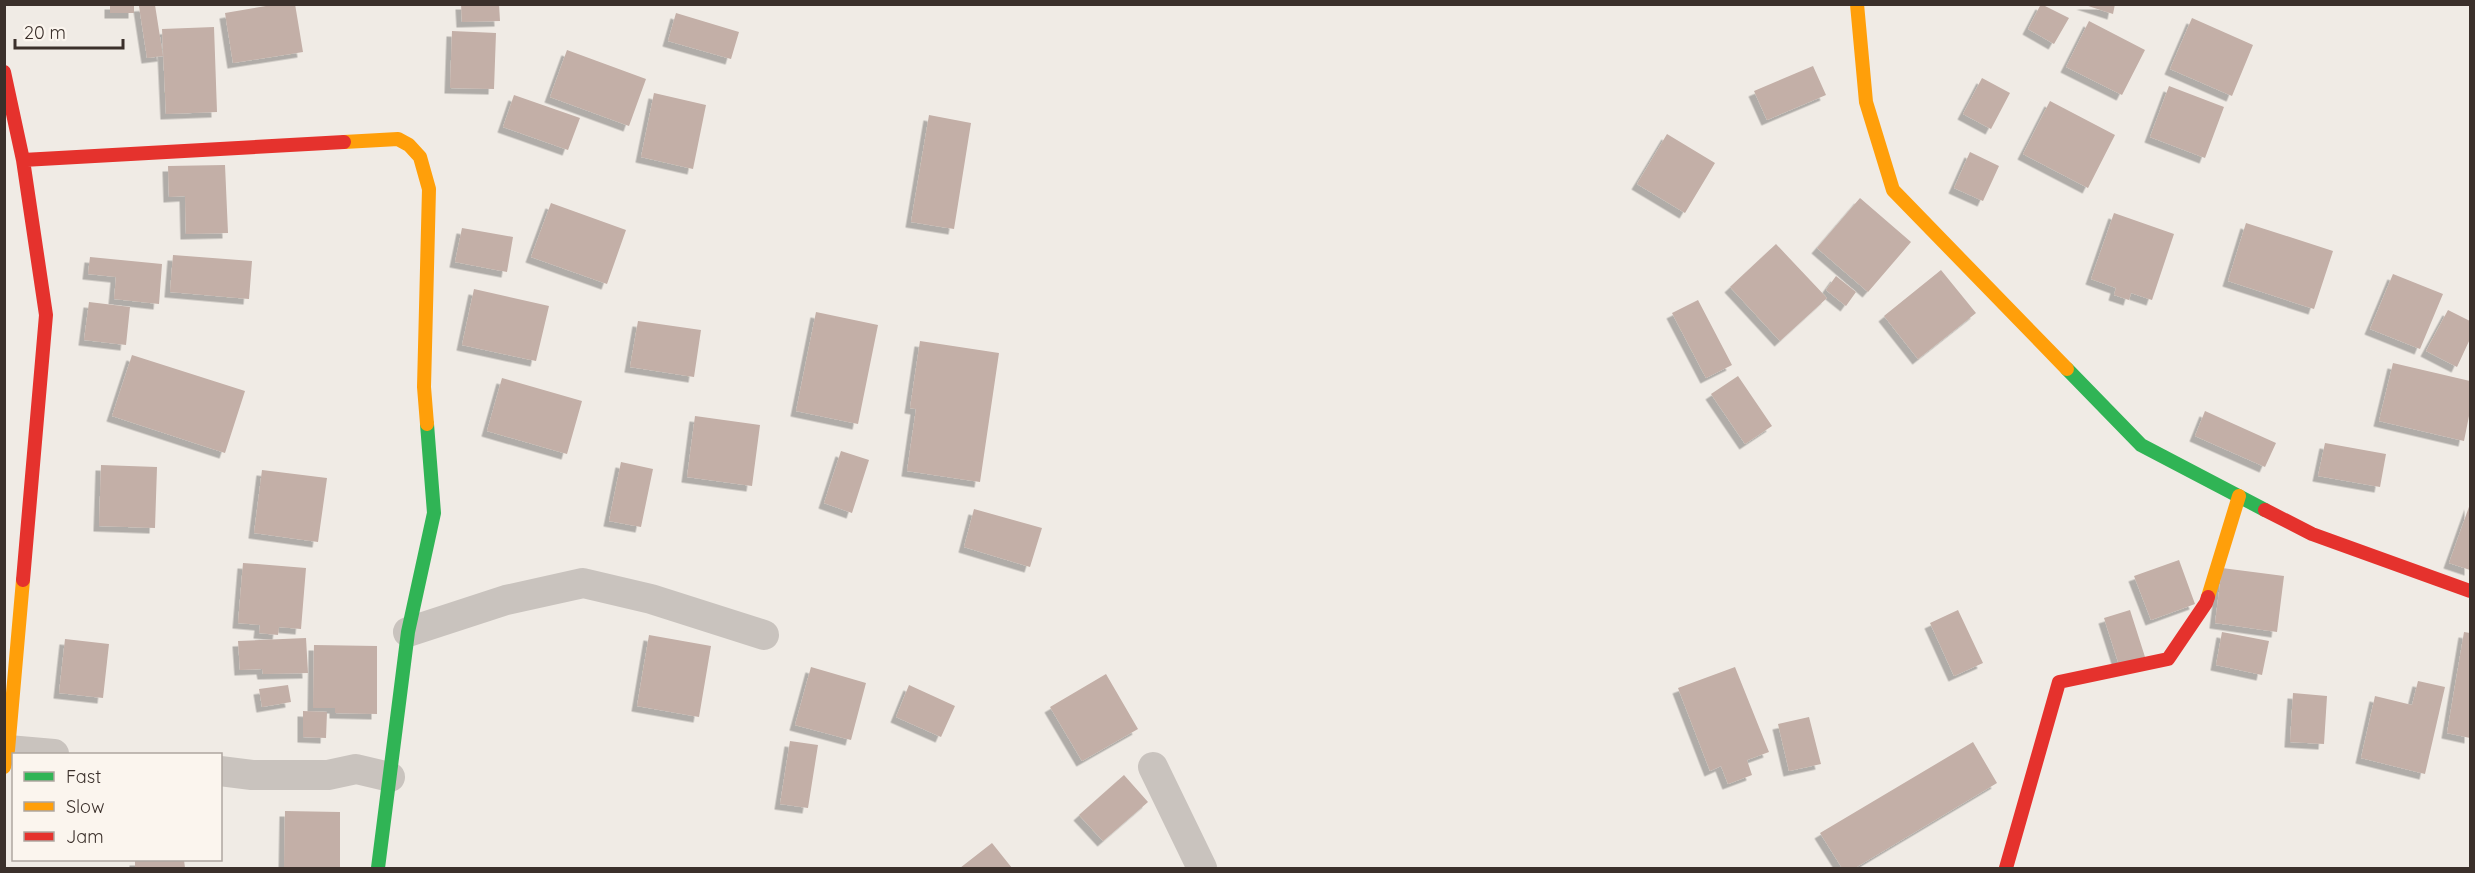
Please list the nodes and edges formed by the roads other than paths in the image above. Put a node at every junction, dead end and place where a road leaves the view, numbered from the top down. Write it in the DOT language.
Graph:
graph roads {
  1 [pos="1857,4"];
  2 [pos="4,72"];
  3 [pos="23,159"];
  4 [pos="2239,496"];
  5 [pos="2470,591"];
  6 [pos="408,632"];
  7 [pos="764,635"];
  8 [pos="6,758"];
  9 [pos="1153,767"];
  10 [pos="222,771"];
  11 [pos="390,777"];
  12 [pos="378,868"];
  13 [pos="1202,868"];
  14 [pos="2006,868"];
  1 -- 4 [label="street"];
  2 -- 3 [label="street"];
  3 -- 6 [label="street"];
  3 -- 8 [label="street"];
  4 -- 5 [label="street"];
  4 -- 14 [label="street"];
  6 -- 7 [label="street"];
  6 -- 11 [label="street"];
  9 -- 13 [label="street"];
  10 -- 11 [label="street"];
  11 -- 12 [label="street"];
}
